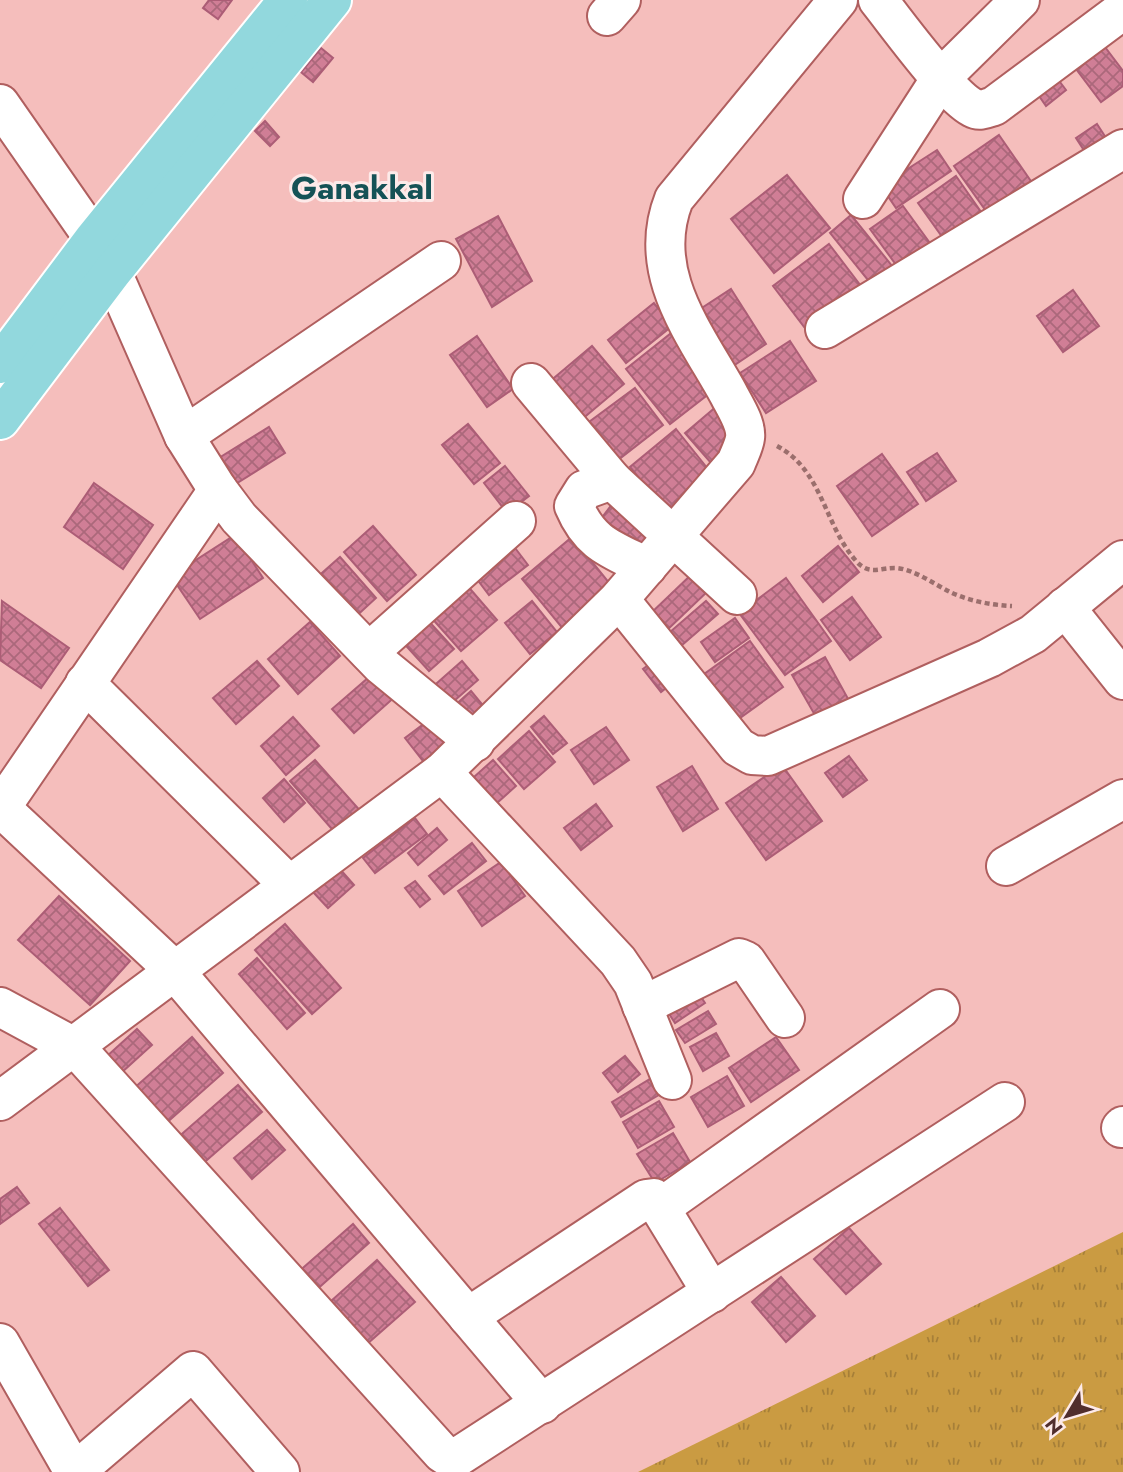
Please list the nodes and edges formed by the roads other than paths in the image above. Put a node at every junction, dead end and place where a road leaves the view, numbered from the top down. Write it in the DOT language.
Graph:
graph roads {
  1 [pos="288,0"];
  2 [pos="332,0"];
  3 [pos="838,0"];
  4 [pos="878,0"];
  5 [pos="1020,0"];
  6 [pos="1123,10"];
  7 [pos="942,78"];
  8 [pos="0,104"];
  9 [pos="1123,149"];
  10 [pos="863,199"];
  11 [pos="94,239"];
  12 [pos="441,261"];
  13 [pos="112,272"];
  14 [pos="825,329"];
  15 [pos="0,364"];
  16 [pos="531,383"];
  17 [pos="0,420"];
  18 [pos="184,436"];
  19 [pos="612,480"];
  20 [pos="218,490"];
  21 [pos="516,521"];
  22 [pos="673,537"];
  23 [pos="1123,560"];
  24 [pos="647,567"];
  25 [pos="737,595"];
  26 [pos="619,599"];
  27 [pos="1065,607"];
  28 [pos="369,652"];
  29 [pos="1123,680"];
  30 [pos="85,683"];
  31 [pos="474,742"];
  32 [pos="442,772"];
  33 [pos="1123,799"];
  34 [pos="0,808"];
  35 [pos="1006,866"];
  36 [pos="288,884"];
  37 [pos="173,969"];
  38 [pos="642,1006"];
  39 [pos="0,1007"];
  40 [pos="940,1009"];
  41 [pos="785,1018"];
  42 [pos="76,1048"];
  43 [pos="672,1080"];
  44 [pos="0,1101"];
  45 [pos="1005,1102"];
  46 [pos="660,1208"];
  47 [pos="712,1293"];
  48 [pos="468,1317"];
  49 [pos="0,1343"];
  50 [pos="542,1404"];
  51 [pos="75,1472"];
  52 [pos="279,1472"];
  1 -- 11 [label="main road"];
  2 -- 13 [label="main road"];
  3 -- 22 [label="street"];
  4 -- 7 [label="street"];
  5 -- 7 [label="street"];
  6 -- 7 [label="street"];
  7 -- 10 [label="street"];
  8 -- 11 [label="street"];
  9 -- 14 [label="street"];
  11 -- 13 [label="street"];
  11 -- 15 [label="main road"];
  12 -- 18 [label="street"];
  13 -- 17 [label="main road"];
  13 -- 18 [label="street"];
  16 -- 19 [label="street"];
  18 -- 20 [label="street"];
  19 -- 22 [label="street"];
  19 -- 24 [label="street"];
  20 -- 28 [label="street"];
  20 -- 30 [label="street"];
  21 -- 28 [label="street"];
  22 -- 24 [label="street"];
  22 -- 25 [label="street"];
  23 -- 27 [label="street"];
  24 -- 26 [label="street"];
  26 -- 27 [label="street"];
  26 -- 31 [label="street"];
  27 -- 29 [label="street"];
  28 -- 31 [label="street"];
  30 -- 34 [label="street"];
  30 -- 36 [label="street"];
  31 -- 32 [label="street"];
  32 -- 36 [label="street"];
  32 -- 38 [label="street"];
  33 -- 35 [label="street"];
  34 -- 37 [label="street"];
  36 -- 37 [label="street"];
  37 -- 42 [label="street"];
  37 -- 48 [label="street"];
  38 -- 41 [label="street"];
  38 -- 43 [label="street"];
  39 -- 42 [label="street"];
  40 -- 46 [label="street"];
  42 -- 44 [label="street"];
  42 -- 50 [label="street"];
  45 -- 47 [label="street"];
  46 -- 47 [label="street"];
  46 -- 48 [label="street"];
  47 -- 50 [label="street"];
  48 -- 50 [label="street"];
  49 -- 51 [label="street"];
  51 -- 52 [label="street"];
}
